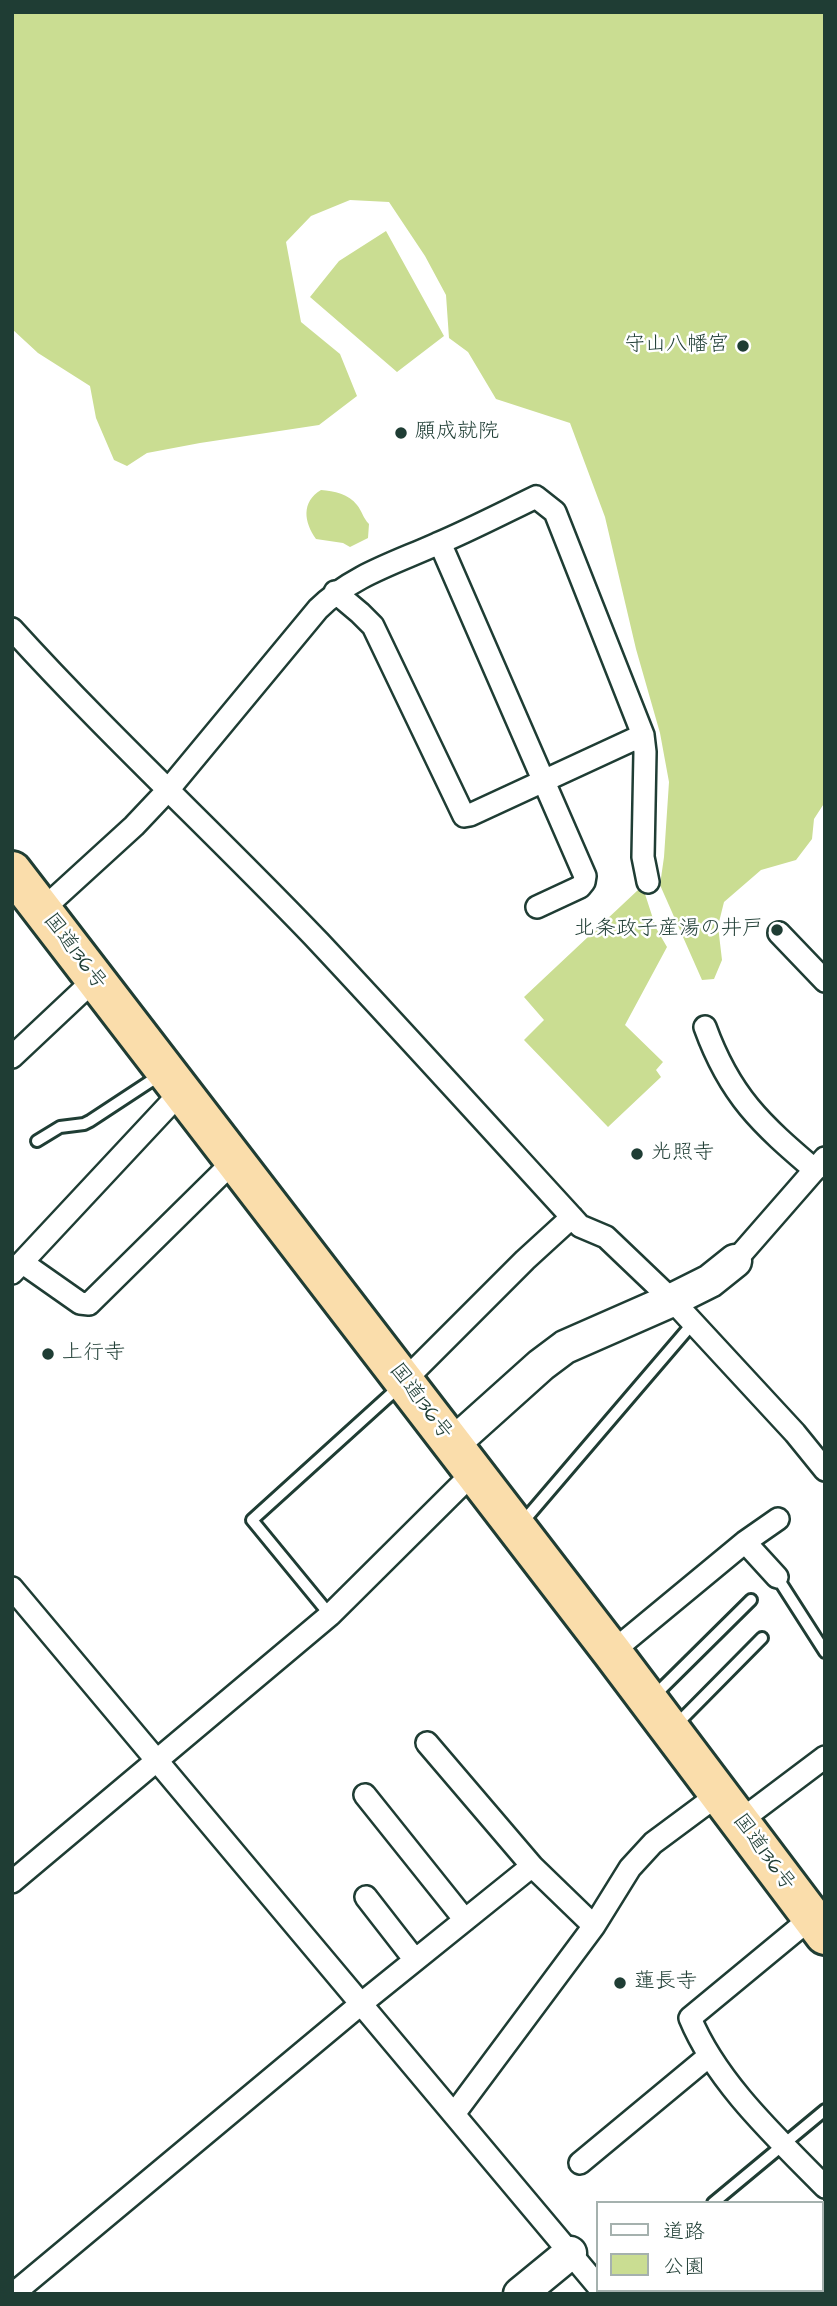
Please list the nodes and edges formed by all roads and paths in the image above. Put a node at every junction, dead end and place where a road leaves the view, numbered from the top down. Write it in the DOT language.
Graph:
graph roads {
  1 [pos="440,543"];
  2 [pos="335,592"];
  3 [pos="12,629"];
  4 [pos="643,734"];
  5 [pos="542,783"];
  6 [pos="168,790"];
  7 [pos="12,871"];
  8 [pos="648,882"];
  9 [pos="537,907"];
  10 [pos="42,910"];
  11 [pos="779,933"];
  12 [pos="95,979"];
  13 [pos="825,981"];
  14 [pos="705,1027"];
  15 [pos="12,1057"];
  16 [pos="173,1081"];
  17 [pos="37,1140"];
  18 [pos="234,1161"];
  19 [pos="820,1167"];
  20 [pos="572,1217"];
  21 [pos="735,1261"];
  22 [pos="18,1268"];
  23 [pos="683,1312"];
  24 [pos="404,1381"];
  25 [pos="463,1459"];
  26 [pos="825,1470"];
  27 [pos="778,1519"];
  28 [pos="517,1529"];
  29 [pos="745,1542"];
  30 [pos="777,1577"];
  31 [pos="12,1588"];
  32 [pos="751,1600"];
  33 [pos="330,1615"];
  34 [pos="762,1638"];
  35 [pos="612,1652"];
  36 [pos="825,1652"];
  37 [pos="659,1716"];
  38 [pos="427,1743"];
  39 [pos="825,1757"];
  40 [pos="159,1761"];
  41 [pos="365,1796"];
  42 [pos="729,1807"];
  43 [pos="532,1866"];
  44 [pos="12,1882"];
  45 [pos="366,1897"];
  46 [pos="465,1920"];
  47 [pos="594,1926"];
  48 [pos="818,1927"];
  49 [pos="415,1960"];
  50 [pos="362,2003"];
  51 [pos="709,2056"];
  52 [pos="825,2110"];
  53 [pos="454,2114"];
  54 [pos="783,2144"];
  55 [pos="580,2162"];
  56 [pos="825,2187"];
  57 [pos="715,2201"];
  58 [pos="570,2253"];
  59 [pos="596,2284"];
  60 [pos="13,2294"];
  61 [pos="520,2294"];
  1 -- 2 [label="street"];
  1 -- 4 [label="street"];
  1 -- 5 [label="street"];
  2 -- 5 [label="street"];
  2 -- 6 [label="street"];
  3 -- 6 [label="street"];
  4 -- 5 [label="street"];
  4 -- 8 [label="street"];
  5 -- 9 [label="street"];
  6 -- 10 [label="street"];
  6 -- 20 [label="street"];
  7 -- 10 [label="highway, 国道136号"];
  10 -- 12 [label="highway, 国道136号"];
  11 -- 13 [label="street"];
  12 -- 15 [label="street"];
  12 -- 16 [label="highway, 国道136号"];
  14 -- 19 [label="street"];
  16 -- 17 [label="lane"];
  16 -- 18 [label="highway, 国道136号"];
  16 -- 22 [label="street"];
  18 -- 22 [label="street"];
  18 -- 24 [label="highway, 国道136号"];
  19 -- 21 [label="street"];
  20 -- 23 [label="street"];
  20 -- 24 [label="street"];
  21 -- 23 [label="street"];
  23 -- 25 [label="street"];
  23 -- 26 [label="street"];
  23 -- 28 [label="lane"];
  24 -- 25 [label="highway, 国道136号"];
  24 -- 33 [label="lane"];
  25 -- 28 [label="highway, 国道136号"];
  25 -- 33 [label="street"];
  27 -- 29 [label="street"];
  28 -- 35 [label="highway, 国道136号"];
  29 -- 30 [label="street"];
  29 -- 35 [label="street"];
  30 -- 36 [label="lane"];
  31 -- 40 [label="street"];
  32 -- 37 [label="lane"];
  33 -- 40 [label="street"];
  34 -- 37 [label="lane"];
  35 -- 37 [label="highway, 国道136号"];
  37 -- 42 [label="highway, 国道136号"];
  38 -- 43 [label="street"];
  39 -- 42 [label="street"];
  40 -- 44 [label="street"];
  40 -- 50 [label="street"];
  41 -- 46 [label="street"];
  42 -- 47 [label="street"];
  42 -- 48 [label="highway, 国道136号"];
  43 -- 46 [label="street"];
  43 -- 47 [label="street"];
  45 -- 49 [label="street"];
  46 -- 49 [label="street"];
  47 -- 53 [label="street"];
  48 -- 51 [label="street"];
  49 -- 50 [label="street"];
  50 -- 53 [label="street"];
  50 -- 60 [label="street"];
  51 -- 54 [label="street"];
  51 -- 55 [label="street"];
  52 -- 54 [label="lane"];
  53 -- 58 [label="street"];
  54 -- 56 [label="street"];
  54 -- 57 [label="lane"];
  58 -- 59 [label="street"];
  58 -- 61 [label="street"];
}
